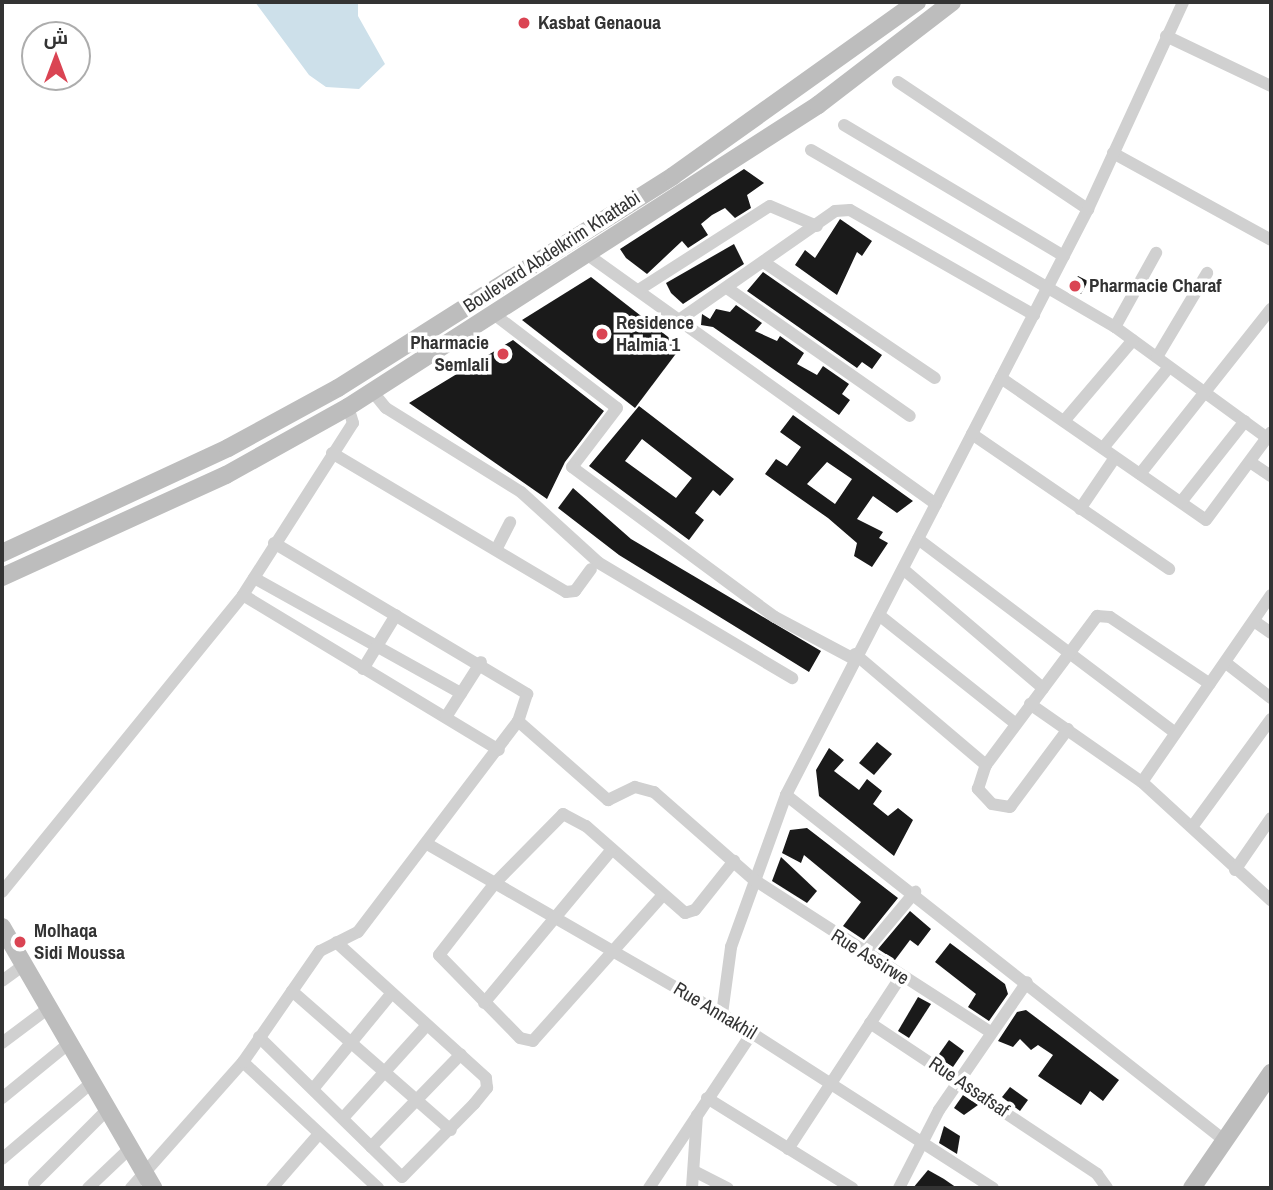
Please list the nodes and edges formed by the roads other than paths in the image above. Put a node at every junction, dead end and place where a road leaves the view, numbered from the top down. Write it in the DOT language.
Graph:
graph roads {
  1 [pos="917,2"];
  2 [pos="952,2"];
  3 [pos="1183,2"];
  4 [pos="1166,36"];
  5 [pos="898,82"];
  6 [pos="1271,86"];
  7 [pos="844,125"];
  8 [pos="811,150"];
  9 [pos="1113,153"];
  10 [pos="660,184"];
  11 [pos="1088,209"];
  12 [pos="638,223"];
  13 [pos="817,226"];
  14 [pos="1271,240"];
  15 [pos="1156,253"];
  16 [pos="588,255"];
  17 [pos="1064,256"];
  18 [pos="765,263"];
  19 [pos="1207,273"];
  20 [pos="727,288"];
  21 [pos="640,289"];
  22 [pos="1046,290"];
  23 [pos="1271,309"];
  24 [pos="1034,314"];
  25 [pos="495,315"];
  26 [pos="679,320"];
  27 [pos="1115,327"];
  28 [pos="1133,340"];
  29 [pos="1157,357"];
  30 [pos="1169,367"];
  31 [pos="935,378"];
  32 [pos="1001,378"];
  33 [pos="372,391"];
  34 [pos="1205,392"];
  35 [pos="348,407"];
  36 [pos="910,416"];
  37 [pos="1064,421"];
  38 [pos="1245,421"];
  39 [pos="972,434"];
  40 [pos="1269,435"];
  41 [pos="1103,448"];
  42 [pos="332,453"];
  43 [pos="1114,459"];
  44 [pos="1250,462"];
  45 [pos="1140,474"];
  46 [pos="1271,476"];
  47 [pos="1181,502"];
  48 [pos="936,504"];
  49 [pos="1080,509"];
  50 [pos="510,522"];
  51 [pos="918,539"];
  52 [pos="274,543"];
  53 [pos="497,548"];
  54 [pos="2,553"];
  55 [pos="591,569"];
  56 [pos="903,569"];
  57 [pos="1169,569"];
  58 [pos="2,577"];
  59 [pos="254,578"];
  60 [pos="243,595"];
  61 [pos="1271,596"];
  62 [pos="396,615"];
  63 [pos="878,615"];
  64 [pos="1254,621"];
  65 [pos="1271,633"];
  66 [pos="375,649"];
  67 [pos="1068,652"];
  68 [pos="853,656"];
  69 [pos="481,662"];
  70 [pos="1226,663"];
  71 [pos="363,670"];
  72 [pos="792,678"];
  73 [pos="1210,684"];
  74 [pos="1043,688"];
  75 [pos="461,692"];
  76 [pos="1271,698"];
  77 [pos="1030,704"];
  78 [pos="446,717"];
  79 [pos="1271,719"];
  80 [pos="517,722"];
  81 [pos="1016,723"];
  82 [pos="1068,729"];
  83 [pos="1175,733"];
  84 [pos="499,750"];
  85 [pos="986,765"];
  86 [pos="1143,782"];
  87 [pos="786,795"];
  88 [pos="1271,818"];
  89 [pos="1192,827"];
  90 [pos="429,845"];
  91 [pos="610,852"];
  92 [pos="734,861"];
  93 [pos="1235,870"];
  94 [pos="753,879"];
  95 [pos="495,883"];
  96 [pos="2,892"];
  97 [pos="915,892"];
  98 [pos="662,897"];
  99 [pos="1271,900"];
  100 [pos="554,917"];
  101 [pos="2,927"];
  102 [pos="337,942"];
  103 [pos="614,951"];
  104 [pos="864,953"];
  105 [pos="23,966"];
  106 [pos="901,976"];
  107 [pos="2,981"];
  108 [pos="1027,982"];
  109 [pos="292,992"];
  110 [pos="391,994"];
  111 [pos="484,1003"];
  112 [pos="46,1010"];
  113 [pos="722,1014"];
  114 [pos="870,1023"];
  115 [pos="427,1026"];
  116 [pos="990,1032"];
  117 [pos="752,1033"];
  118 [pos="259,1037"];
  119 [pos="351,1042"];
  120 [pos="2,1043"];
  121 [pos="67,1045"];
  122 [pos="461,1054"];
  123 [pos="243,1062"];
  124 [pos="384,1070"];
  125 [pos="1271,1073"];
  126 [pos="958,1080"];
  127 [pos="830,1083"];
  128 [pos="89,1085"];
  129 [pos="313,1089"];
  130 [pos="2,1098"];
  131 [pos="707,1098"];
  132 [pos="420,1100"];
  133 [pos="105,1112"];
  134 [pos="697,1115"];
  135 [pos="343,1118"];
  136 [pos="451,1130"];
  137 [pos="319,1134"];
  138 [pos="1224,1140"];
  139 [pos="922,1142"];
  140 [pos="371,1147"];
  141 [pos="788,1149"];
  142 [pos="127,1151"];
  143 [pos="2,1159"];
  144 [pos="695,1171"];
  145 [pos="148,1181"];
  146 [pos="34,1183"];
  147 [pos="88,1188"];
  148 [pos="131,1188"];
  149 [pos="272,1188"];
  150 [pos="378,1188"];
  151 [pos="649,1188"];
  152 [pos="692,1188"];
  153 [pos="728,1188"];
  154 [pos="852,1188"];
  155 [pos="899,1188"];
  156 [pos="993,1188"];
  157 [pos="1107,1188"];
  158 [pos="1192,1188"];
  1 -- 10 [label="street, Boulevard Abdelkrim Khattabi"];
  2 -- 12 [label="street, Boulevard Abdelkrim Khattabi"];
  3 -- 4 [label="street"];
  4 -- 6 [label="street"];
  4 -- 9 [label="street"];
  5 -- 11 [label="street"];
  7 -- 17 [label="street"];
  8 -- 22 [label="street"];
  9 -- 11 [label="street"];
  9 -- 14 [label="street"];
  10 -- 12 [label="street"];
  10 -- 54 [label="street, Boulevard Abdelkrim Khattabi"];
  11 -- 17 [label="street"];
  12 -- 16 [label="street, Boulevard Abdelkrim Khattabi"];
  13 -- 18 [label="street"];
  13 -- 21 [label="street"];
  13 -- 24 [label="street"];
  15 -- 27 [label="street"];
  16 -- 21 [label="street"];
  16 -- 25 [label="street, Boulevard Abdelkrim Khattabi"];
  17 -- 22 [label="street"];
  18 -- 20 [label="street"];
  18 -- 31 [label="street"];
  19 -- 29 [label="street"];
  20 -- 26 [label="street"];
  20 -- 36 [label="street"];
  21 -- 26 [label="street"];
  22 -- 24 [label="street"];
  22 -- 27 [label="street"];
  23 -- 34 [label="street"];
  24 -- 32 [label="street"];
  25 -- 33 [label="street, Boulevard Abdelkrim Khattabi"];
  25 -- 68 [label="street"];
  26 -- 48 [label="street"];
  27 -- 28 [label="street"];
  28 -- 29 [label="street"];
  28 -- 37 [label="street"];
  29 -- 30 [label="street"];
  30 -- 34 [label="street"];
  30 -- 41 [label="street"];
  32 -- 37 [label="street"];
  32 -- 39 [label="street"];
  33 -- 35 [label="street, Boulevard Abdelkrim Khattabi"];
  33 -- 72 [label="street"];
  34 -- 38 [label="street"];
  34 -- 45 [label="street"];
  35 -- 42 [label="street"];
  35 -- 58 [label="street, Boulevard Abdelkrim Khattabi"];
  37 -- 41 [label="street"];
  38 -- 40 [label="street"];
  38 -- 47 [label="street"];
  39 -- 48 [label="street"];
  39 -- 49 [label="street"];
  40 -- 44 [label="street"];
  41 -- 43 [label="street"];
  42 -- 52 [label="street"];
  42 -- 53 [label="street"];
  43 -- 45 [label="street"];
  43 -- 49 [label="street"];
  44 -- 46 [label="street"];
  44 -- 47 [label="street"];
  45 -- 47 [label="street"];
  48 -- 51 [label="street"];
  49 -- 57 [label="street"];
  50 -- 53 [label="street"];
  51 -- 56 [label="street"];
  51 -- 67 [label="street"];
  52 -- 59 [label="street"];
  52 -- 62 [label="street"];
  53 -- 55 [label="street"];
  56 -- 63 [label="street"];
  56 -- 74 [label="street"];
  59 -- 60 [label="street"];
  59 -- 66 [label="street"];
  60 -- 71 [label="street"];
  60 -- 96 [label="street"];
  61 -- 64 [label="street"];
  62 -- 66 [label="street"];
  62 -- 69 [label="street"];
  63 -- 68 [label="street"];
  63 -- 81 [label="street"];
  64 -- 65 [label="street"];
  64 -- 70 [label="street"];
  66 -- 71 [label="street"];
  66 -- 75 [label="street"];
  67 -- 73 [label="street"];
  67 -- 74 [label="street"];
  67 -- 83 [label="street"];
  68 -- 85 [label="street"];
  68 -- 87 [label="street"];
  69 -- 75 [label="street"];
  69 -- 80 [label="street"];
  70 -- 73 [label="street"];
  70 -- 76 [label="street"];
  71 -- 78 [label="street"];
  73 -- 83 [label="street"];
  74 -- 77 [label="street"];
  75 -- 78 [label="street"];
  77 -- 81 [label="street"];
  77 -- 82 [label="street"];
  78 -- 84 [label="street"];
  79 -- 89 [label="street"];
  80 -- 84 [label="street"];
  80 -- 92 [label="street, Rue Assirwe"];
  81 -- 85 [label="street"];
  82 -- 85 [label="street"];
  82 -- 86 [label="street"];
  83 -- 86 [label="street"];
  84 -- 90 [label="street"];
  86 -- 89 [label="street"];
  87 -- 94 [label="street"];
  87 -- 97 [label="street"];
  88 -- 93 [label="street"];
  89 -- 93 [label="street"];
  90 -- 95 [label="street, Rue Annakhil"];
  90 -- 102 [label="street"];
  91 -- 95 [label="street"];
  91 -- 98 [label="street"];
  91 -- 100 [label="street"];
  92 -- 94 [label="street, Rue Assirwe"];
  92 -- 98 [label="street"];
  93 -- 99 [label="street"];
  94 -- 104 [label="street, Rue Assirwe"];
  94 -- 113 [label="street"];
  95 -- 100 [label="street, Rue Annakhil"];
  95 -- 111 [label="street"];
  97 -- 104 [label="street"];
  97 -- 108 [label="street"];
  98 -- 103 [label="street"];
  100 -- 103 [label="street, Rue Annakhil"];
  100 -- 111 [label="street"];
  101 -- 105 [label="street"];
  102 -- 109 [label="street"];
  102 -- 110 [label="street"];
  103 -- 111 [label="street"];
  103 -- 113 [label="street, Rue Annakhil"];
  104 -- 106 [label="street, Rue Assirwe"];
  105 -- 107 [label="street"];
  105 -- 112 [label="street"];
  106 -- 114 [label="street"];
  106 -- 116 [label="street, Rue Assirwe"];
  108 -- 116 [label="street"];
  108 -- 138 [label="street"];
  109 -- 118 [label="street"];
  109 -- 119 [label="street"];
  110 -- 115 [label="street"];
  110 -- 119 [label="street"];
  112 -- 120 [label="street"];
  112 -- 121 [label="street"];
  113 -- 117 [label="street, Rue Annakhil"];
  114 -- 126 [label="street, Rue Assafsaf"];
  114 -- 127 [label="street"];
  115 -- 122 [label="street"];
  115 -- 124 [label="street"];
  116 -- 126 [label="street"];
  117 -- 127 [label="street, Rue Annakhil"];
  117 -- 131 [label="street"];
  118 -- 123 [label="street"];
  118 -- 129 [label="street"];
  119 -- 124 [label="street"];
  119 -- 129 [label="street"];
  121 -- 128 [label="street"];
  121 -- 130 [label="street"];
  122 -- 132 [label="street"];
  122 -- 136 [label="street"];
  123 -- 137 [label="street"];
  123 -- 145 [label="street"];
  124 -- 132 [label="street"];
  124 -- 135 [label="street"];
  125 -- 138 [label="street"];
  126 -- 139 [label="street"];
  126 -- 157 [label="street, Rue Assafsaf"];
  127 -- 139 [label="street, Rue Annakhil"];
  127 -- 141 [label="street"];
  128 -- 133 [label="street"];
  128 -- 143 [label="street"];
  129 -- 135 [label="street"];
  131 -- 134 [label="street"];
  131 -- 141 [label="street"];
  132 -- 136 [label="street"];
  132 -- 140 [label="street"];
  133 -- 142 [label="street"];
  133 -- 146 [label="street"];
  134 -- 144 [label="street"];
  134 -- 151 [label="street"];
  135 -- 140 [label="street"];
  136 -- 140 [label="street"];
  137 -- 149 [label="street"];
  137 -- 150 [label="street"];
  138 -- 158 [label="street"];
  139 -- 155 [label="street"];
  139 -- 156 [label="street, Rue Annakhil"];
  141 -- 154 [label="street"];
  142 -- 145 [label="street"];
  142 -- 147 [label="street"];
  144 -- 152 [label="street"];
  144 -- 153 [label="street"];
  145 -- 148 [label="street"];
}
